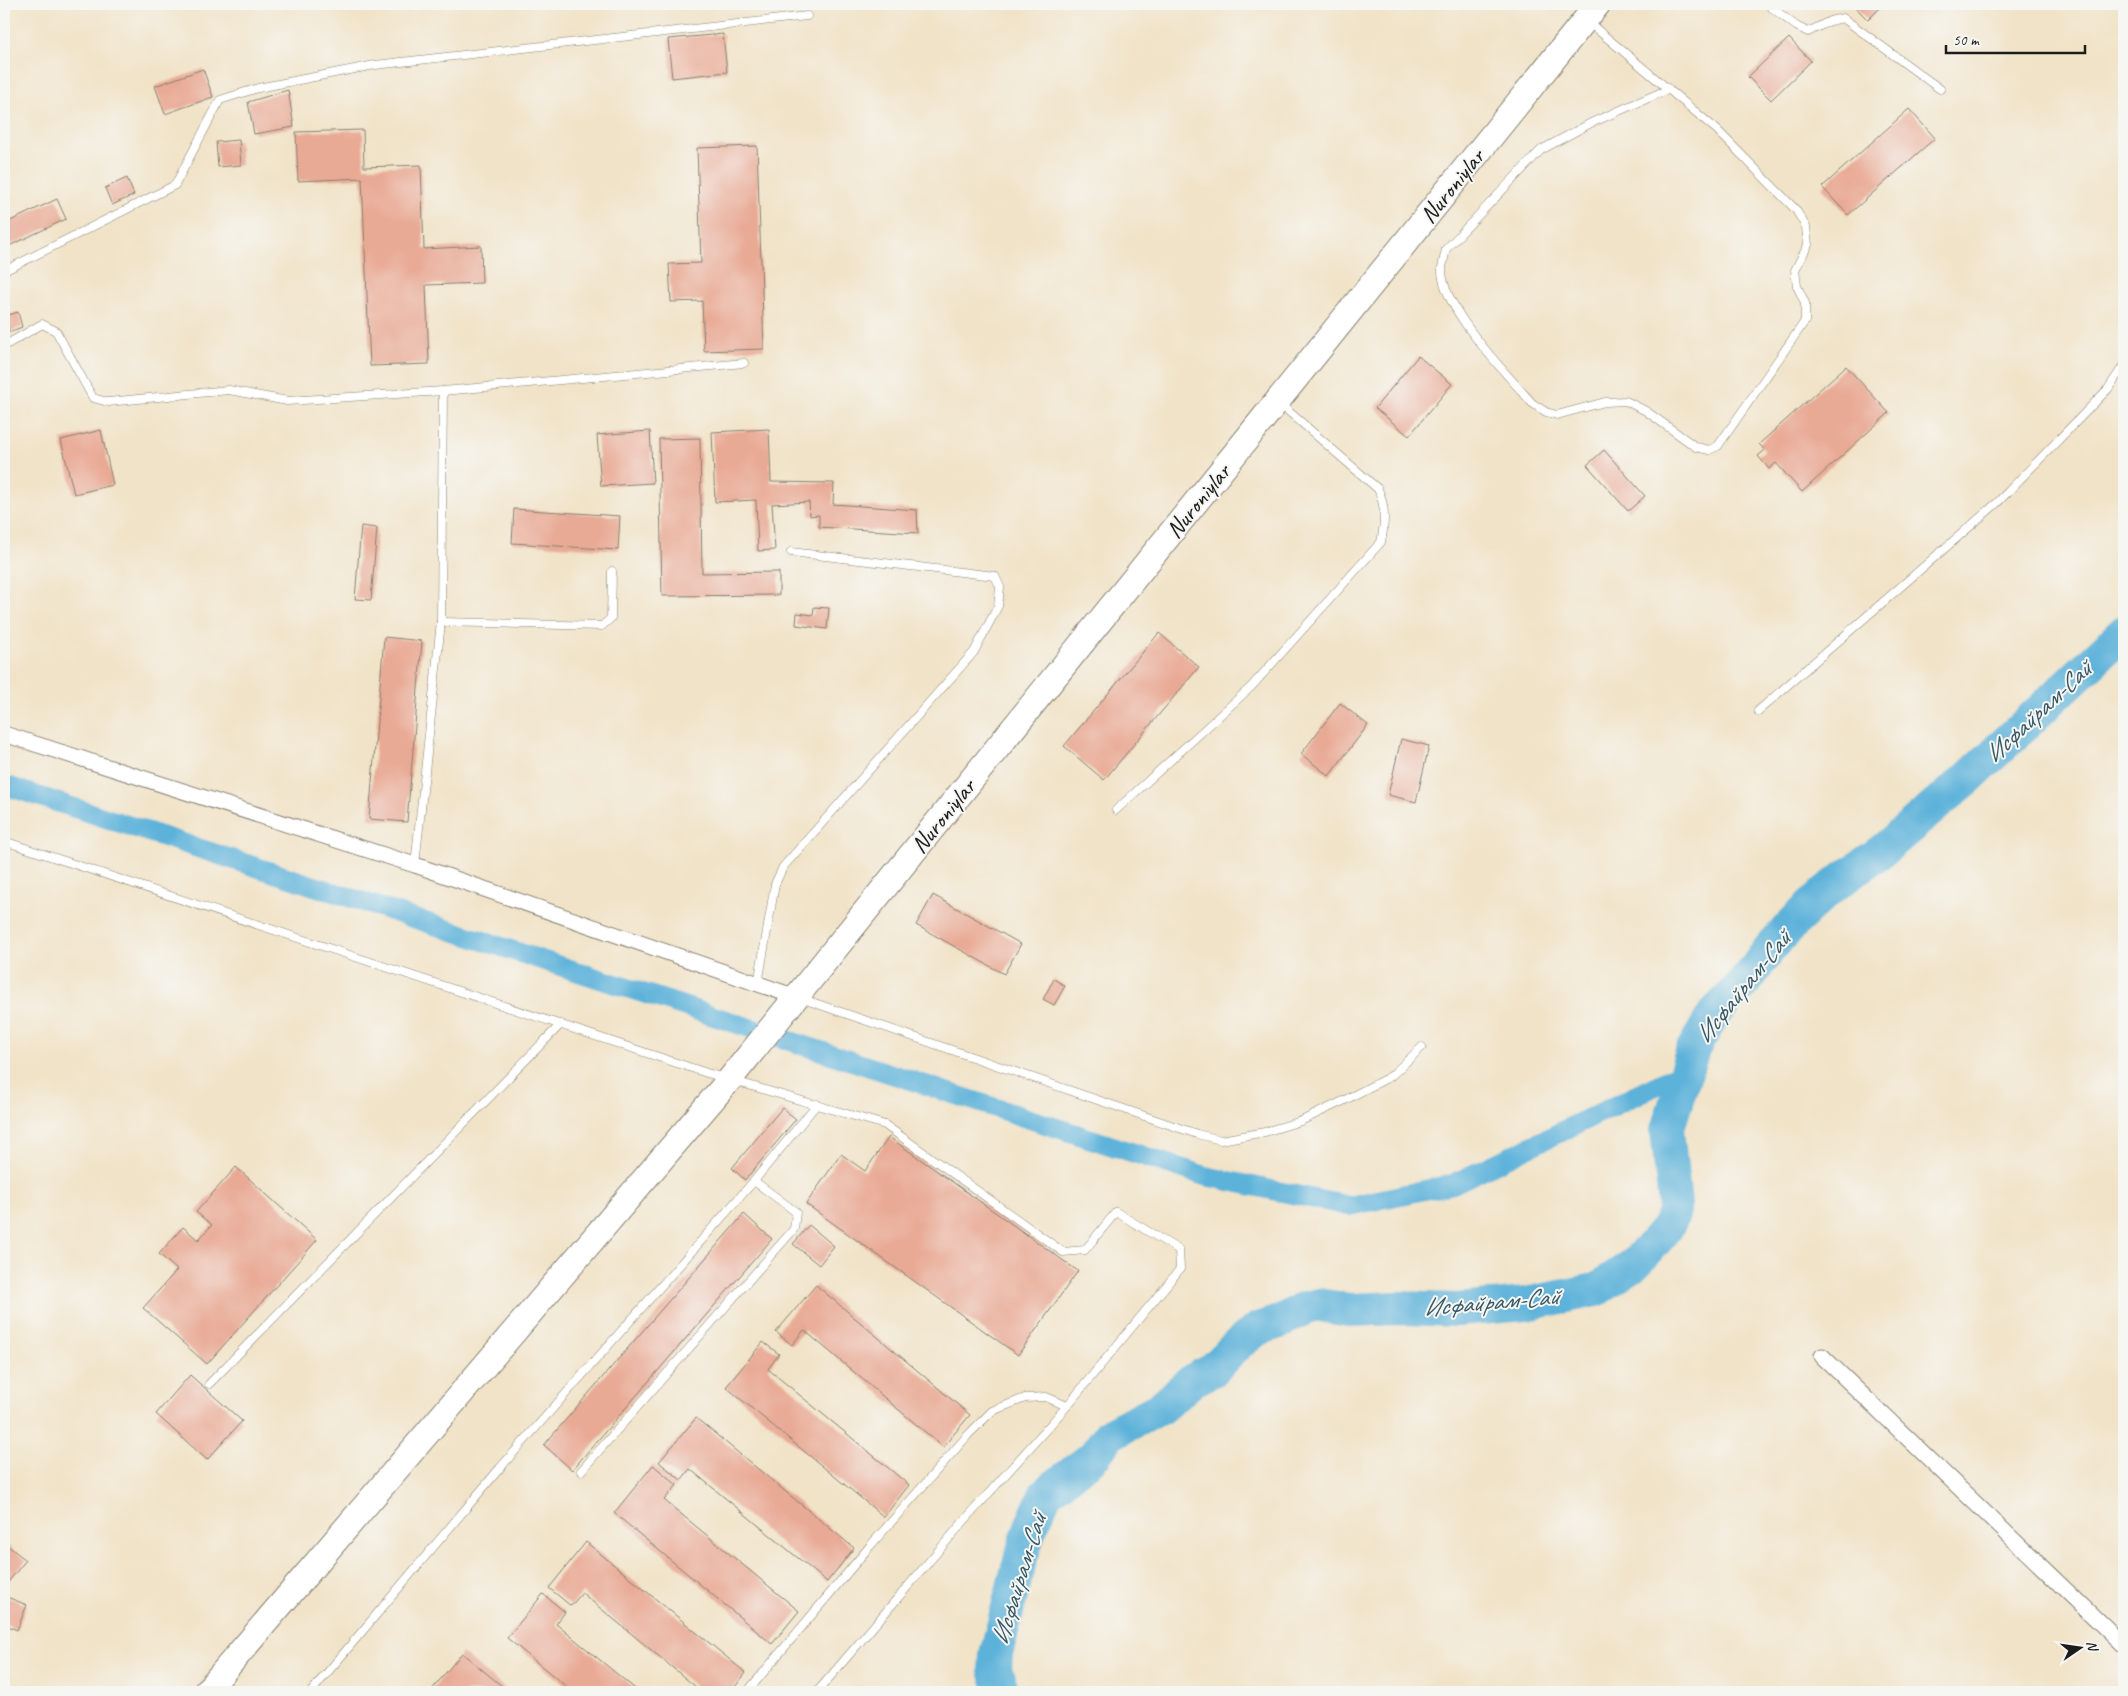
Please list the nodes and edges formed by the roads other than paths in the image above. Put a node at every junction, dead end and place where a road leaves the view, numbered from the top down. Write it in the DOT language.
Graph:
graph roads {
  1 [pos="1767,4"];
  2 [pos="1592,12"];
  3 [pos="807,16"];
  4 [pos="1940,89"];
  5 [pos="1669,90"];
  6 [pos="4,271"];
  7 [pos="4,346"];
  8 [pos="744,363"];
  9 [pos="2124,365"];
  10 [pos="443,391"];
  11 [pos="1278,402"];
  12 [pos="791,552"];
  13 [pos="612,571"];
  14 [pos="441,622"];
  15 [pos="1758,711"];
  16 [pos="4,734"];
  17 [pos="1116,810"];
  18 [pos="4,841"];
  19 [pos="415,865"];
  20 [pos="758,984"];
  21 [pos="796,997"];
  22 [pos="562,1024"];
  23 [pos="1422,1047"];
  24 [pos="730,1079"];
  25 [pos="817,1104"];
  26 [pos="754,1181"];
  27 [pos="1822,1356"];
  28 [pos="209,1384"];
  29 [pos="1067,1406"];
  30 [pos="582,1472"];
  31 [pos="2124,1646"];
  32 [pos="206,1692"];
  33 [pos="311,1692"];
  34 [pos="747,1692"];
  35 [pos="817,1692"];
  1 -- 4 [label="lane"];
  2 -- 5 [label="lane"];
  2 -- 11 [label="main road, Nuroniylar"];
  3 -- 6 [label="lane"];
  5 -- 5 [label="lane"];
  7 -- 10 [label="lane"];
  8 -- 10 [label="lane"];
  9 -- 15 [label="lane"];
  10 -- 14 [label="lane"];
  11 -- 17 [label="lane"];
  11 -- 21 [label="main road, Nuroniylar"];
  12 -- 20 [label="lane"];
  13 -- 14 [label="lane"];
  14 -- 19 [label="lane"];
  16 -- 19 [label="street"];
  18 -- 22 [label="lane"];
  19 -- 20 [label="street"];
  20 -- 21 [label="street"];
  21 -- 23 [label="lane"];
  21 -- 24 [label="main road, Nuroniylar"];
  22 -- 24 [label="lane"];
  22 -- 28 [label="lane"];
  24 -- 25 [label="lane"];
  24 -- 32 [label="main road, Nuroniylar"];
  25 -- 26 [label="lane"];
  25 -- 29 [label="lane"];
  26 -- 30 [label="lane"];
  26 -- 33 [label="lane"];
  27 -- 31 [label="street"];
  29 -- 34 [label="lane"];
  29 -- 35 [label="lane"];
}
